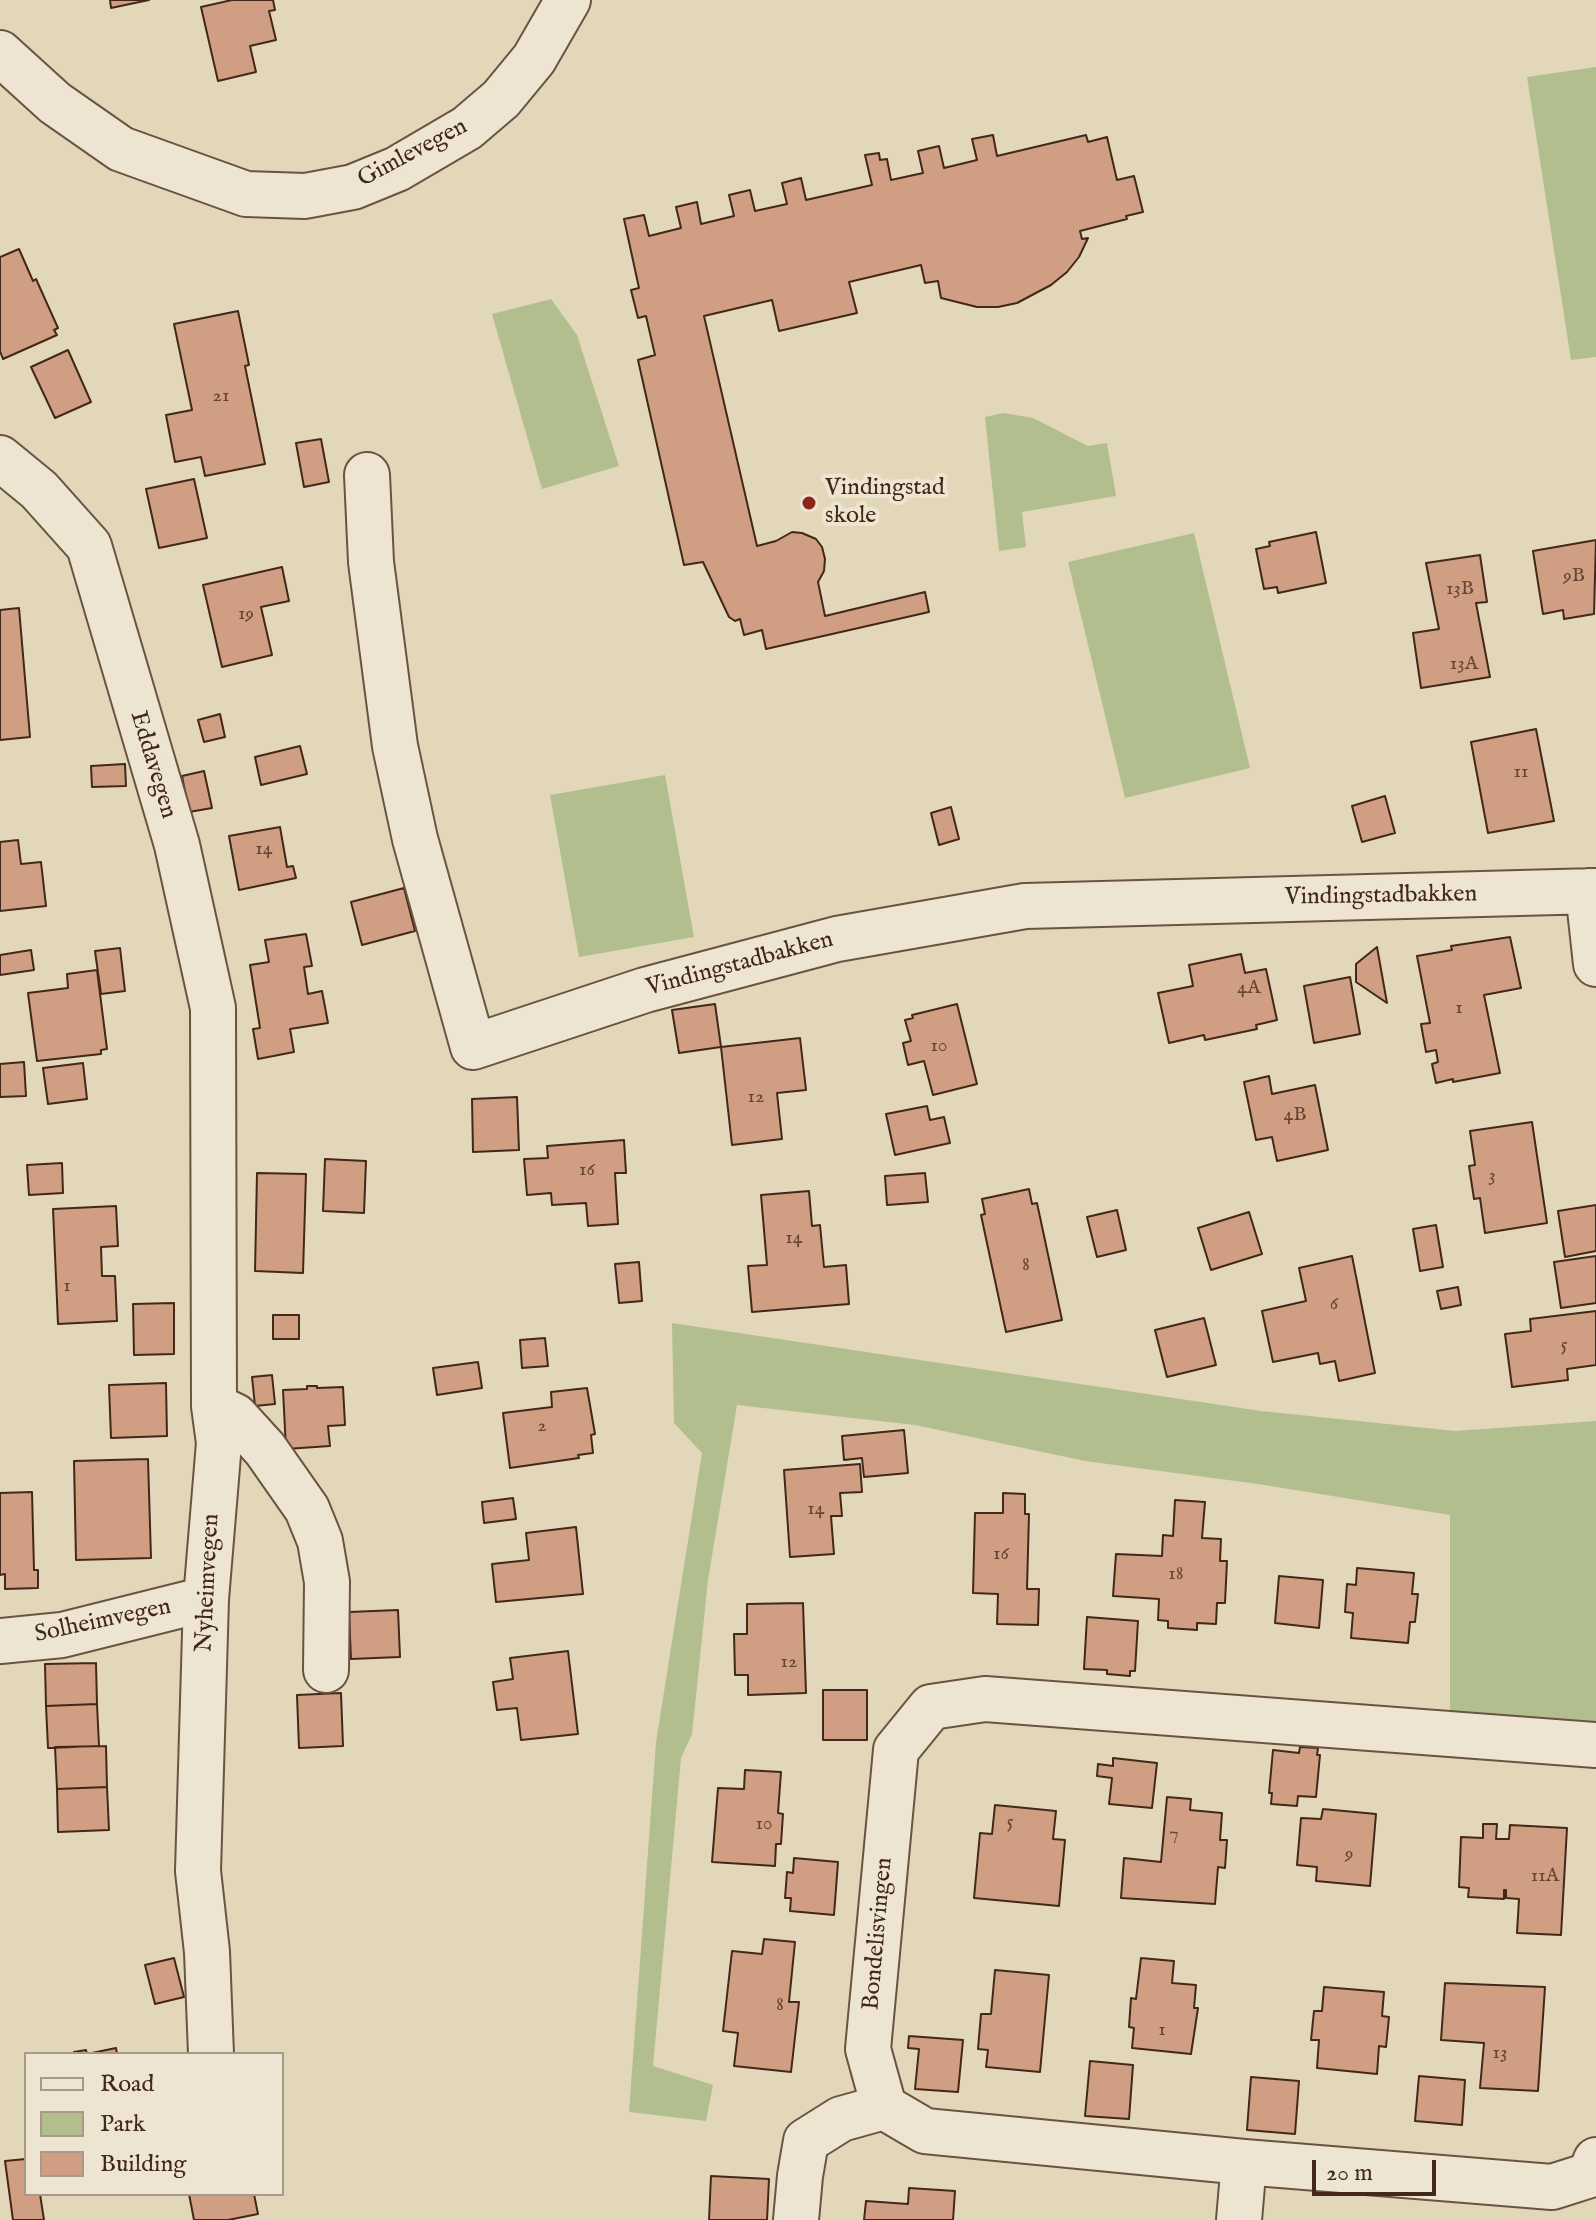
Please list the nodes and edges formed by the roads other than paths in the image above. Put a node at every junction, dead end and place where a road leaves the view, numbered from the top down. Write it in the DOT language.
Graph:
graph roads {
  1 [pos="568,0"];
  2 [pos="0,53"];
  3 [pos="0,458"];
  4 [pos="367,475"];
  5 [pos="1592,891"];
  6 [pos="1596,964"];
  7 [pos="212,1112"];
  8 [pos="214,1406"];
  9 [pos="206,1599"];
  10 [pos="0,1641"];
  11 [pos="326,1670"];
  12 [pos="1596,1745"];
  13 [pos="211,2052"];
  14 [pos="884,2107"];
  15 [pos="1596,2160"];
  16 [pos="1244,2162"];
  17 [pos="796,2220"];
  18 [pos="1239,2220"];
  1 -- 2 [label="street, Gimlevegen"];
  3 -- 7 [label="street, Eddavegen"];
  4 -- 5 [label="street, Vindingstadbakken"];
  5 -- 6 [label="street"];
  7 -- 8 [label="street, Nyheimvegen"];
  8 -- 9 [label="street, Nyheimvegen"];
  8 -- 11 [label="street"];
  9 -- 10 [label="street, Solheimvegen"];
  9 -- 13 [label="street, Nyheimvegen"];
  12 -- 14 [label="street, Bondelisvingen"];
  14 -- 16 [label="street"];
  14 -- 17 [label="street"];
  15 -- 16 [label="street"];
  16 -- 18 [label="street"];
}
